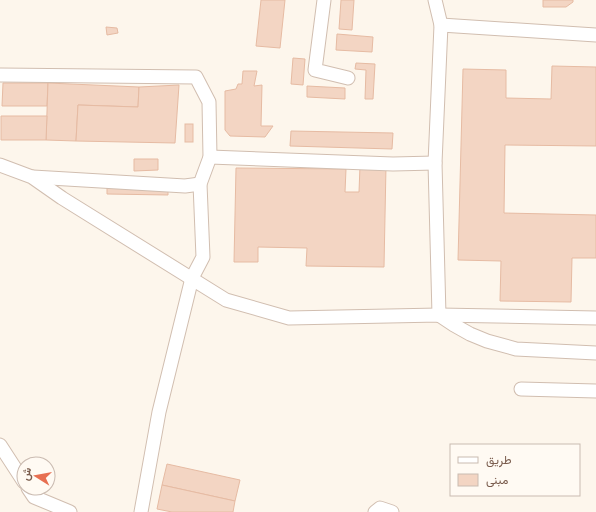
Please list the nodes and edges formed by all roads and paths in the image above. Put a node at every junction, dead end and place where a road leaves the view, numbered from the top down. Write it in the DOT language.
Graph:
graph roads {
  1 [pos="324,0"];
  2 [pos="435,0"];
  3 [pos="441,25"];
  4 [pos="596,35"];
  5 [pos="0,75"];
  6 [pos="348,78"];
  7 [pos="210,157"];
  8 [pos="435,163"];
  9 [pos="0,165"];
  10 [pos="32,177"];
  11 [pos="200,184"];
  12 [pos="192,278"];
  13 [pos="439,315"];
  14 [pos="596,316"];
  15 [pos="596,353"];
  16 [pos="521,389"];
  17 [pos="596,391"];
  18 [pos="0,445"];
  19 [pos="16,470"];
  20 [pos="33,496"];
  21 [pos="70,512"];
  22 [pos="141,512"];
  23 [pos="375,512"];
  24 [pos="392,512"];
  1 -- 6 [label="lane"];
  2 -- 3 [label="lane"];
  3 -- 4 [label="lane"];
  3 -- 8 [label="lane"];
  5 -- 7 [label="lane"];
  7 -- 8 [label="lane"];
  7 -- 11 [label="lane"];
  8 -- 13 [label="lane"];
  9 -- 10 [label="lane"];
  10 -- 11 [label="lane"];
  10 -- 12 [label="lane"];
  11 -- 12 [label="lane"];
  12 -- 13 [label="lane"];
  12 -- 22 [label="lane"];
  13 -- 14 [label="lane"];
  13 -- 15 [label="lane"];
  16 -- 17 [label="lane"];
  18 -- 19 [label="lane"];
  20 -- 21 [label="lane"];
  23 -- 24 [label="lane"];
}
